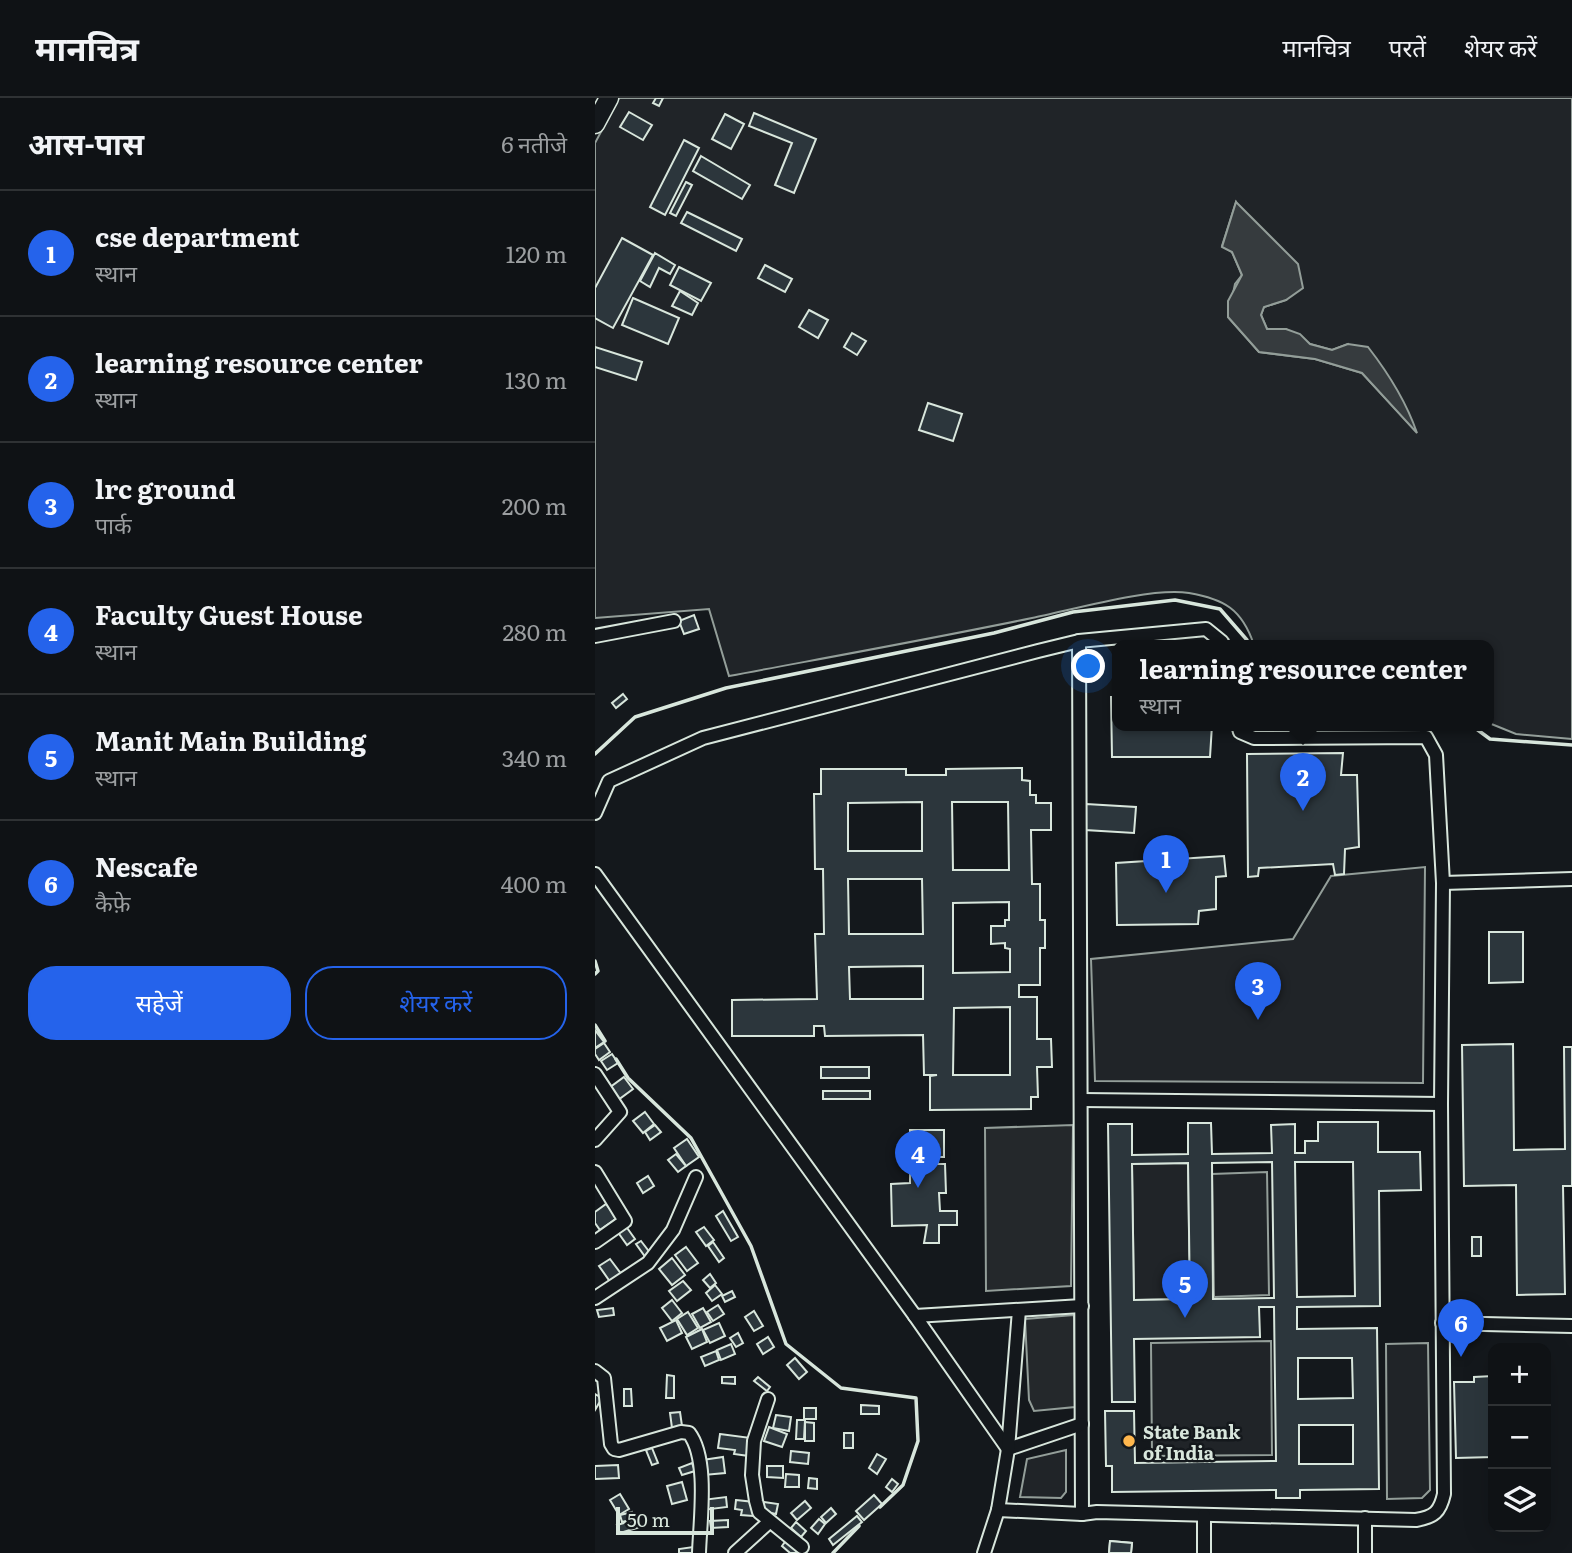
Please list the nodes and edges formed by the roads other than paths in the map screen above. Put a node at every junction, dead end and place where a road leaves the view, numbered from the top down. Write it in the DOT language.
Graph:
graph roads {
  1 [pos="609,98"];
  2 [pos="595,124"];
  3 [pos="674,621"];
  4 [pos="595,636"];
  5 [pos="1217,640"];
  6 [pos="1079,641"];
  7 [pos="1240,731"];
  8 [pos="595,813"];
  9 [pos="595,874"];
  10 [pos="1572,879"];
  11 [pos="1443,883"];
  12 [pos="595,1074"];
  13 [pos="1082,1100"];
  14 [pos="1441,1104"];
  15 [pos="595,1140"];
  16 [pos="595,1173"];
  17 [pos="696,1177"];
  18 [pos="595,1242"];
  19 [pos="595,1298"];
  20 [pos="1082,1306"];
  21 [pos="1019,1310"];
  22 [pos="915,1316"];
  23 [pos="1442,1323"];
  24 [pos="1572,1326"];
  25 [pos="595,1371"];
  26 [pos="768,1399"];
  27 [pos="1082,1424"];
  28 [pos="1008,1449"];
  29 [pos="998,1510"];
  30 [pos="1082,1514"];
  31 [pos="1204,1515"];
  32 [pos="1365,1518"];
  33 [pos="769,1522"];
  34 [pos="802,1547"];
  35 [pos="699,1553"];
  36 [pos="735,1553"];
  37 [pos="984,1553"];
  38 [pos="1204,1553"];
  39 [pos="1365,1553"];
  1 -- 2 [label="main road"];
  3 -- 4 [label="street"];
  5 -- 6 [label="street"];
  6 -- 8 [label="street"];
  6 -- 13 [label="street"];
  7 -- 11 [label="street"];
  9 -- 22 [label="street"];
  10 -- 11 [label="street"];
  11 -- 14 [label="street"];
  12 -- 15 [label="street"];
  13 -- 14 [label="street"];
  13 -- 20 [label="street"];
  14 -- 23 [label="street"];
  16 -- 18 [label="street"];
  17 -- 19 [label="street"];
  20 -- 21 [label="street"];
  20 -- 27 [label="street"];
  21 -- 22 [label="street"];
  21 -- 28 [label="street"];
  22 -- 28 [label="street"];
  23 -- 24 [label="street"];
  23 -- 32 [label="street"];
  25 -- 35 [label="street"];
  26 -- 33 [label="street"];
  27 -- 28 [label="street"];
  27 -- 30 [label="street"];
  28 -- 29 [label="street"];
  29 -- 30 [label="street"];
  29 -- 37 [label="street"];
  30 -- 31 [label="street"];
  31 -- 32 [label="street"];
  31 -- 38 [label="street"];
  32 -- 39 [label="street"];
  33 -- 34 [label="street"];
  33 -- 36 [label="street"];
}
